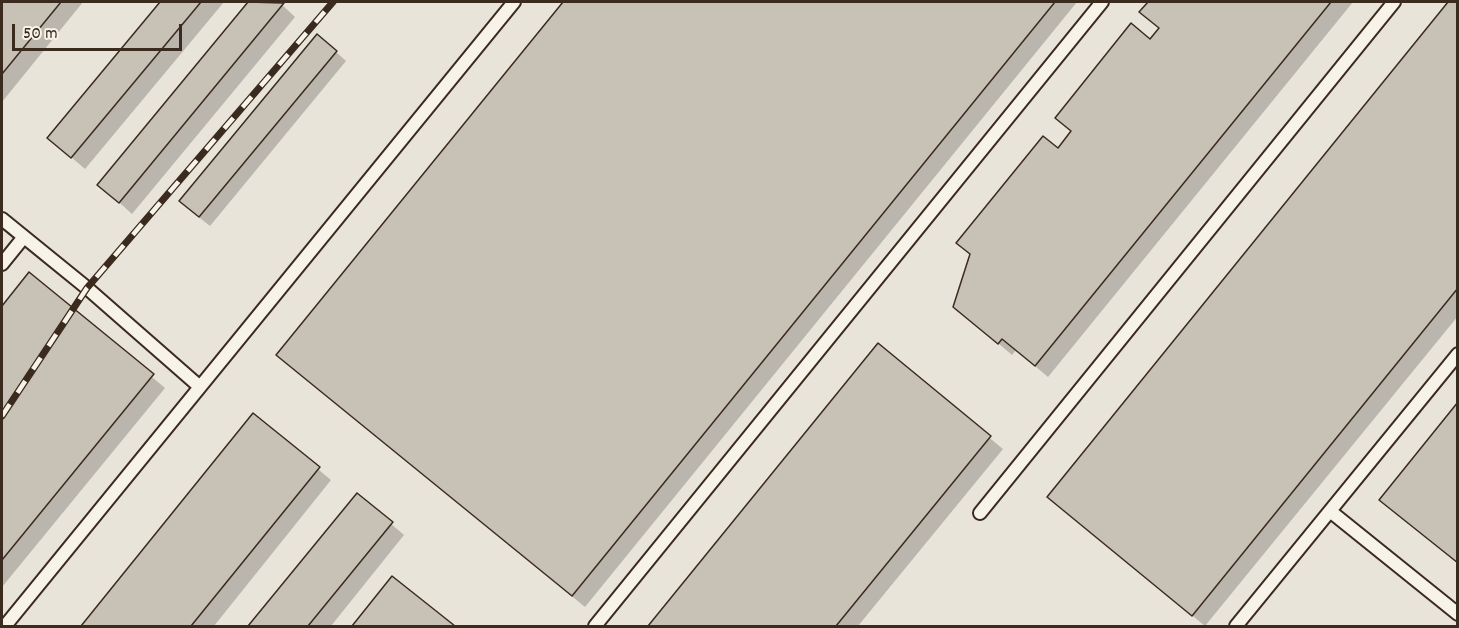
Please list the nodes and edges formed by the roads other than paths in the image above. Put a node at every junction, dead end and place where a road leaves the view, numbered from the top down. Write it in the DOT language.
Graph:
graph roads {
  1 [pos="514,2"];
  2 [pos="1102,2"];
  3 [pos="1394,2"];
  4 [pos="2,219"];
  5 [pos="23,238"];
  6 [pos="2,264"];
  7 [pos="1458,354"];
  8 [pos="200,387"];
  9 [pos="1330,511"];
  10 [pos="980,513"];
  11 [pos="1458,614"];
  12 [pos="5,627"];
  13 [pos="596,627"];
  14 [pos="1236,627"];
  1 -- 8 [label="lane"];
  2 -- 13 [label="lane"];
  3 -- 10 [label="lane"];
  4 -- 5 [label="lane"];
  5 -- 6 [label="lane"];
  5 -- 8 [label="lane"];
  7 -- 9 [label="lane"];
  8 -- 12 [label="lane"];
  9 -- 11 [label="lane"];
  9 -- 14 [label="lane"];
}
